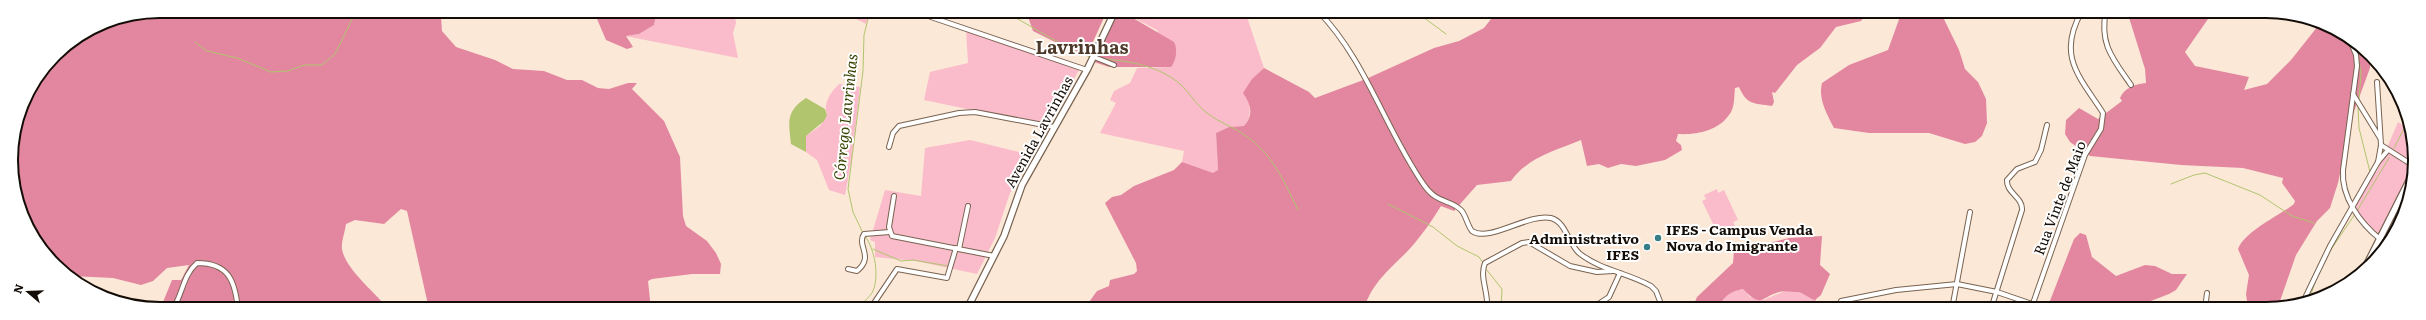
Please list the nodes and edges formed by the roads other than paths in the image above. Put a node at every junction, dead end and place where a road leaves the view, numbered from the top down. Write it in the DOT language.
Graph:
graph roads {
  1 [pos="934,18"];
  2 [pos="1112,18"];
  3 [pos="1324,18"];
  4 [pos="2079,18"];
  5 [pos="2105,18"];
  6 [pos="2353,48"];
  7 [pos="1094,56"];
  8 [pos="1114,66"];
  9 [pos="1088,70"];
  10 [pos="2377,82"];
  11 [pos="2131,85"];
  12 [pos="2353,93"];
  13 [pos="2047,124"];
  14 [pos="1054,127"];
  15 [pos="2380,138"];
  16 [pos="2381,145"];
  17 [pos="889,147"];
  18 [pos="2388,150"];
  19 [pos="2378,162"];
  20 [pos="2408,164"];
  21 [pos="2406,186"];
  22 [pos="894,196"];
  23 [pos="968,206"];
  24 [pos="2355,210"];
  25 [pos="1970,212"];
  26 [pos="890,232"];
  27 [pos="2380,239"];
  28 [pos="958,249"];
  29 [pos="2372,255"];
  30 [pos="994,256"];
  31 [pos="848,269"];
  32 [pos="1614,271"];
  33 [pos="1620,273"];
  34 [pos="1958,284"];
  35 [pos="1996,292"];
  36 [pos="2207,293"];
  37 [pos="2306,296"];
  38 [pos="177,302"];
  39 [pos="237,302"];
  40 [pos="875,302"];
  41 [pos="970,302"];
  42 [pos="1487,302"];
  43 [pos="1602,302"];
  44 [pos="1660,302"];
  45 [pos="1841,302"];
  46 [pos="1954,302"];
  47 [pos="1993,302"];
  48 [pos="2029,302"];
  49 [pos="2032,302"];
  50 [pos="2206,302"];
  1 -- 9 [label="street"];
  2 -- 7 [label="street, Avenida Lavrinhas"];
  3 -- 32 [label="street"];
  4 -- 49 [label="street, Rua Vinte de Maio"];
  5 -- 11 [label="street"];
  6 -- 12 [label="street"];
  7 -- 8 [label="street"];
  7 -- 9 [label="street, Avenida Lavrinhas"];
  9 -- 14 [label="street, Avenida Lavrinhas"];
  10 -- 15 [label="street"];
  12 -- 15 [label="street"];
  12 -- 24 [label="street"];
  13 -- 35 [label="street"];
  14 -- 17 [label="street"];
  14 -- 30 [label="street, Avenida Lavrinhas"];
  15 -- 16 [label="street"];
  16 -- 18 [label="street"];
  16 -- 19 [label="street"];
  18 -- 19 [label="street"];
  18 -- 20 [label="street"];
  19 -- 24 [label="street"];
  21 -- 27 [label="street"];
  22 -- 26 [label="street"];
  23 -- 28 [label="street"];
  24 -- 27 [label="street"];
  24 -- 37 [label="street"];
  25 -- 34 [label="street"];
  26 -- 28 [label="street"];
  26 -- 31 [label="street"];
  27 -- 29 [label="street"];
  28 -- 30 [label="street"];
  28 -- 40 [label="street"];
  30 -- 41 [label="street, Avenida Lavrinhas"];
  32 -- 33 [label="street"];
  32 -- 42 [label="street"];
  33 -- 43 [label="street"];
  33 -- 44 [label="street"];
  34 -- 35 [label="street"];
  34 -- 45 [label="street"];
  34 -- 46 [label="street"];
  35 -- 47 [label="street"];
  35 -- 48 [label="street"];
  36 -- 50 [label="street"];
  38 -- 39 [label="street"];
}
